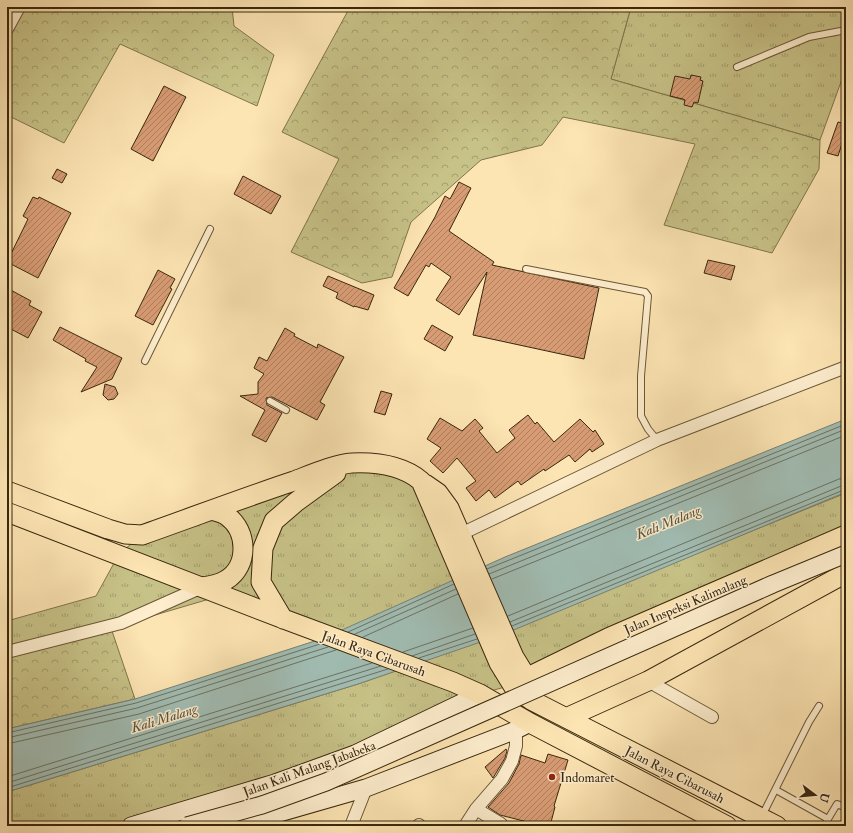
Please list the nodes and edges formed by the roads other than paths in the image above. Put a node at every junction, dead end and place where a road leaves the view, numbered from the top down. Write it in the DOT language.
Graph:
graph roads {
  1 [pos="19,7"];
  2 [pos="7,29"];
  3 [pos="846,30"];
  4 [pos="737,66"];
  5 [pos="210,229"];
  6 [pos="526,269"];
  7 [pos="145,360"];
  8 [pos="846,367"];
  9 [pos="270,401"];
  10 [pos="286,410"];
  11 [pos="657,440"];
  12 [pos="351,464"];
  13 [pos="421,481"];
  14 [pos="7,491"];
  15 [pos="212,510"];
  16 [pos="7,512"];
  17 [pos="461,534"];
  18 [pos="846,535"];
  19 [pos="846,554"];
  20 [pos="464,562"];
  21 [pos="846,573"];
  22 [pos="202,587"];
  23 [pos="283,619"];
  24 [pos="7,652"];
  25 [pos="507,660"];
  26 [pos="526,678"];
  27 [pos="648,681"];
  28 [pos="480,694"];
  29 [pos="819,706"];
  30 [pos="559,714"];
  31 [pos="712,717"];
  32 [pos="523,726"];
  33 [pos="355,754"];
  34 [pos="366,788"];
  35 [pos="776,790"];
  36 [pos="846,808"];
  37 [pos="476,809"];
  38 [pos="828,819"];
  39 [pos="769,822"];
  40 [pos="501,824"];
  41 [pos="131,826"];
  42 [pos="187,826"];
  43 [pos="234,826"];
  44 [pos="351,826"];
  45 [pos="465,826"];
  46 [pos="727,826"];
  47 [pos="825,826"];
  1 -- 2 [label="street"];
  3 -- 4 [label="lane"];
  5 -- 7 [label="lane"];
  6 -- 11 [label="lane"];
  8 -- 11 [label="street"];
  9 -- 10 [label="lane"];
  11 -- 17 [label="street"];
  12 -- 13 [label="main road, Jalan Raya Cibarusah"];
  12 -- 15 [label="main road, Jalan Raya Cibarusah"];
  12 -- 23 [label="main road"];
  13 -- 17 [label="main road, Jalan Raya Cibarusah"];
  13 -- 20 [label="main road, Jalan Raya Cibarusah"];
  14 -- 15 [label="main road, Jalan Raya Cibarusah"];
  15 -- 22 [label="main road"];
  16 -- 22 [label="main road, Jalan Raya Cibarusah"];
  17 -- 20 [label="main road, Jalan Raya Cibarusah"];
  18 -- 26 [label="main road, Jalan Inspeksi Kalimalang"];
  19 -- 42 [label="main road, bridge"];
  20 -- 25 [label="main road, Jalan Raya Cibarusah"];
  21 -- 27 [label="main road"];
  22 -- 23 [label="main road, Jalan Raya Cibarusah"];
  22 -- 24 [label="street"];
  23 -- 28 [label="main road, Jalan Raya Cibarusah"];
  25 -- 26 [label="main road, Jalan Raya Cibarusah"];
  25 -- 30 [label="main road, Jalan Raya Cibarusah"];
  26 -- 30 [label="main road, Jalan Raya Cibarusah"];
  27 -- 30 [label="main road"];
  27 -- 31 [label="street"];
  28 -- 32 [label="main road, Jalan Raya Cibarusah"];
  28 -- 33 [label="main road, Jalan Kali Malang Jababeka"];
  29 -- 35 [label="lane"];
  30 -- 39 [label="main road, Jalan Raya Cibarusah"];
  32 -- 34 [label="main road"];
  32 -- 37 [label="street"];
  32 -- 46 [label="main road, Jalan Raya Cibarusah"];
  33 -- 34 [label="main road"];
  33 -- 41 [label="main road, Jalan Kali Malang Jababeka"];
  34 -- 43 [label="main road"];
  34 -- 44 [label="street"];
  35 -- 38 [label="lane"];
  35 -- 39 [label="lane"];
  36 -- 38 [label="lane"];
  37 -- 40 [label="street"];
  37 -- 45 [label="street"];
  38 -- 47 [label="lane"];
}
